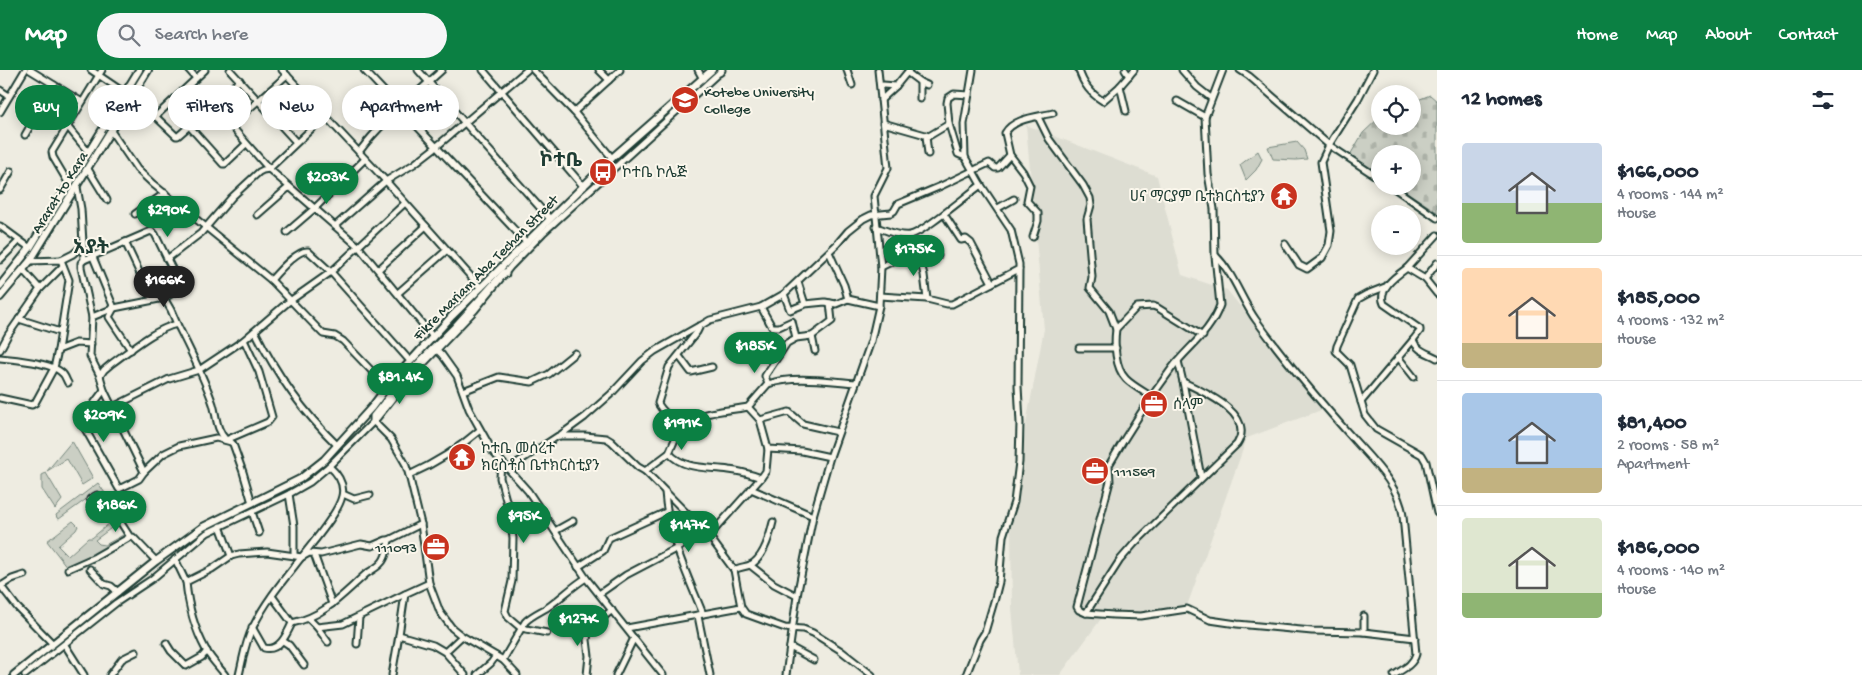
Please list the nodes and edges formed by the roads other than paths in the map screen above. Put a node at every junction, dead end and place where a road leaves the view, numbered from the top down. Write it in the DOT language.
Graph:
graph roads {
  1 [pos="25,70"];
  2 [pos="30,70"];
  3 [pos="91,70"];
  4 [pos="139,70"];
  5 [pos="148,70"];
  6 [pos="189,70"];
  7 [pos="206,70"];
  8 [pos="230,70"];
  9 [pos="282,70"];
  10 [pos="364,70"];
  11 [pos="418,70"];
  12 [pos="442,70"];
  13 [pos="482,70"];
  14 [pos="527,70"];
  15 [pos="599,70"];
  16 [pos="620,70"];
  17 [pos="698,70"];
  18 [pos="712,70"];
  19 [pos="847,70"];
  20 [pos="878,70"];
  21 [pos="973,70"];
  22 [pos="1078,70"];
  23 [pos="1124,70"];
  24 [pos="1134,70"];
  25 [pos="1182,70"];
  26 [pos="1223,70"];
  27 [pos="1240,70"];
  28 [pos="535,71"];
  29 [pos="721,71"];
  30 [pos="1370,71"];
  31 [pos="909,72"];
  32 [pos="101,73"];
  33 [pos="286,75"];
  34 [pos="1129,76"];
  35 [pos="196,78"];
  36 [pos="703,79"];
  37 [pos="240,80"];
  38 [pos="608,80"];
  39 [pos="429,82"];
  40 [pos="920,82"];
  41 [pos="927,84"];
  42 [pos="54,85"];
  43 [pos="115,85"];
  44 [pos="130,85"];
  45 [pos="139,85"];
  46 [pos="235,85"];
  47 [pos="295,85"];
  48 [pos="377,85"];
  49 [pos="425,85"];
  50 [pos="852,85"];
  51 [pos="883,85"];
  52 [pos="896,86"];
  53 [pos="1120,86"];
  54 [pos="0,90"];
  55 [pos="503,91"];
  56 [pos="970,95"];
  57 [pos="9,96"];
  58 [pos="1211,98"];
  59 [pos="920,99"];
  60 [pos="78,100"];
  61 [pos="259,100"];
  62 [pos="881,100"];
  63 [pos="1177,101"];
  64 [pos="82,102"];
  65 [pos="251,107"];
  66 [pos="78,108"];
  67 [pos="1126,111"];
  68 [pos="0,112"];
  69 [pos="574,112"];
  70 [pos="1053,113"];
  71 [pos="158,114"];
  72 [pos="1038,117"];
  73 [pos="1206,117"];
  74 [pos="158,120"];
  75 [pos="466,122"];
  76 [pos="883,123"];
  77 [pos="332,124"];
  78 [pos="949,124"];
  79 [pos="168,129"];
  80 [pos="28,130"];
  81 [pos="65,130"];
  82 [pos="70,130"];
  83 [pos="102,130"];
  84 [pos="169,130"];
  85 [pos="185,130"];
  86 [pos="193,130"];
  87 [pos="235,130"];
  88 [pos="309,130"];
  89 [pos="376,130"];
  90 [pos="419,130"];
  91 [pos="111,131"];
  92 [pos="25,135"];
  93 [pos="926,136"];
  94 [pos="296,142"];
  95 [pos="246,144"];
  96 [pos="1329,145"];
  97 [pos="436,147"];
  98 [pos="88,152"];
  99 [pos="359,152"];
  100 [pos="928,154"];
  101 [pos="1010,156"];
  102 [pos="365,158"];
  103 [pos="612,158"];
  104 [pos="965,158"];
  105 [pos="88,169"];
  106 [pos="269,169"];
  107 [pos="11,171"];
  108 [pos="974,171"];
  109 [pos="1371,173"];
  110 [pos="386,181"];
  111 [pos="70,184"];
  112 [pos="981,185"];
  113 [pos="584,186"];
  114 [pos="77,187"];
  115 [pos="289,187"];
  116 [pos="0,190"];
  117 [pos="165,193"];
  118 [pos="1404,195"];
  119 [pos="1014,199"];
  120 [pos="107,200"];
  121 [pos="405,203"];
  122 [pos="315,208"];
  123 [pos="998,208"];
  124 [pos="59,209"];
  125 [pos="135,214"];
  126 [pos="944,214"];
  127 [pos="257,215"];
  128 [pos="874,216"];
  129 [pos="1437,218"];
  130 [pos="550,219"];
  131 [pos="0,226"];
  132 [pos="205,226"];
  133 [pos="335,226"];
  134 [pos="426,226"];
  135 [pos="876,227"];
  136 [pos="287,232"];
  137 [pos="1437,235"];
  138 [pos="1033,237"];
  139 [pos="20,241"];
  140 [pos="125,242"];
  141 [pos="526,242"];
  142 [pos="1285,244"];
  143 [pos="82,246"];
  144 [pos="358,246"];
  145 [pos="30,248"];
  146 [pos="447,250"];
  147 [pos="918,251"];
  148 [pos="829,252"];
  149 [pos="938,256"];
  150 [pos="1215,256"];
  151 [pos="93,257"];
  152 [pos="166,259"];
  153 [pos="0,260"];
  154 [pos="61,260"];
  155 [pos="84,260"];
  156 [pos="30,261"];
  157 [pos="506,262"];
  158 [pos="1437,263"];
  159 [pos="63,266"];
  160 [pos="881,267"];
  161 [pos="1406,268"];
  162 [pos="1019,269"];
  163 [pos="23,270"];
  164 [pos="379,270"];
  165 [pos="331,272"];
  166 [pos="505,273"];
  167 [pos="1426,279"];
  168 [pos="271,280"];
  169 [pos="798,282"];
  170 [pos="992,283"];
  171 [pos="0,286"];
  172 [pos="1385,287"];
  173 [pos="481,288"];
  174 [pos="40,289"];
  175 [pos="398,293"];
  176 [pos="784,294"];
  177 [pos="1437,294"];
  178 [pos="880,296"];
  179 [pos="0,297"];
  180 [pos="164,298"];
  181 [pos="848,298"];
  182 [pos="152,299"];
  183 [pos="927,299"];
  184 [pos="292,300"];
  185 [pos="830,303"];
  186 [pos="805,304"];
  187 [pos="879,306"];
  188 [pos="761,307"];
  189 [pos="114,308"];
  190 [pos="790,310"];
  191 [pos="92,317"];
  192 [pos="19,320"];
  193 [pos="792,321"];
  194 [pos="177,324"];
  195 [pos="700,326"];
  196 [pos="1116,329"];
  197 [pos="255,331"];
  198 [pos="60,332"];
  199 [pos="812,336"];
  200 [pos="1203,336"];
  201 [pos="433,337"];
  202 [pos="796,338"];
  203 [pos="244,340"];
  204 [pos="1413,340"];
  205 [pos="91,344"];
  206 [pos="1079,348"];
  207 [pos="1116,348"];
  208 [pos="435,349"];
  209 [pos="0,350"];
  210 [pos="58,350"];
  211 [pos="131,350"];
  212 [pos="815,352"];
  213 [pos="576,354"];
  214 [pos="679,356"];
  215 [pos="1398,357"];
  216 [pos="0,358"];
  217 [pos="1437,358"];
  218 [pos="410,360"];
  219 [pos="1178,361"];
  220 [pos="712,367"];
  221 [pos="54,368"];
  222 [pos="199,370"];
  223 [pos="100,376"];
  224 [pos="1414,376"];
  225 [pos="1183,382"];
  226 [pos="68,383"];
  227 [pos="856,383"];
  228 [pos="768,384"];
  229 [pos="386,387"];
  230 [pos="104,390"];
  231 [pos="463,391"];
  232 [pos="1152,397"];
  233 [pos="0,398"];
  234 [pos="1361,402"];
  235 [pos="113,407"];
  236 [pos="748,407"];
  237 [pos="760,420"];
  238 [pos="373,421"];
  239 [pos="680,429"];
  240 [pos="480,430"];
  241 [pos="838,432"];
  242 [pos="558,436"];
  243 [pos="226,440"];
  244 [pos="337,445"];
  245 [pos="768,449"];
  246 [pos="669,453"];
  247 [pos="830,457"];
  248 [pos="501,461"];
  249 [pos="329,466"];
  250 [pos="509,468"];
  251 [pos="645,471"];
  252 [pos="144,472"];
  253 [pos="409,475"];
  254 [pos="1201,477"];
  255 [pos="761,478"];
  256 [pos="751,489"];
  257 [pos="665,492"];
  258 [pos="289,494"];
  259 [pos="343,494"];
  260 [pos="370,495"];
  261 [pos="90,499"];
  262 [pos="252,503"];
  263 [pos="252,512"];
  264 [pos="666,512"];
  265 [pos="1437,513"];
  266 [pos="813,516"];
  267 [pos="573,521"];
  268 [pos="773,522"];
  269 [pos="420,524"];
  270 [pos="220,526"];
  271 [pos="555,531"];
  272 [pos="259,533"];
  273 [pos="707,535"];
  274 [pos="130,537"];
  275 [pos="389,540"];
  276 [pos="676,550"];
  277 [pos="314,554"];
  278 [pos="294,555"];
  279 [pos="231,556"];
  280 [pos="302,557"];
  281 [pos="176,559"];
  282 [pos="156,560"];
  283 [pos="750,565"];
  284 [pos="578,567"];
  285 [pos="68,569"];
  286 [pos="90,569"];
  287 [pos="734,570"];
  288 [pos="24,575"];
  289 [pos="586,578"];
  290 [pos="186,582"];
  291 [pos="430,583"];
  292 [pos="0,586"];
  293 [pos="118,592"];
  294 [pos="404,594"];
  295 [pos="599,594"];
  296 [pos="272,596"];
  297 [pos="797,596"];
  298 [pos="332,604"];
  299 [pos="741,607"];
  300 [pos="612,610"];
  301 [pos="1086,613"];
  302 [pos="700,615"];
  303 [pos="1364,616"];
  304 [pos="359,617"];
  305 [pos="309,619"];
  306 [pos="292,623"];
  307 [pos="252,627"];
  308 [pos="317,627"];
  309 [pos="521,628"];
  310 [pos="627,628"];
  311 [pos="792,629"];
  312 [pos="1364,632"];
  313 [pos="547,633"];
  314 [pos="399,635"];
  315 [pos="462,636"];
  316 [pos="634,638"];
  317 [pos="1415,638"];
  318 [pos="283,641"];
  319 [pos="328,642"];
  320 [pos="166,643"];
  321 [pos="53,644"];
  322 [pos="357,644"];
  323 [pos="65,645"];
  324 [pos="790,647"];
  325 [pos="136,652"];
  326 [pos="207,652"];
  327 [pos="445,652"];
  328 [pos="496,656"];
  329 [pos="503,660"];
  330 [pos="814,660"];
  331 [pos="304,665"];
  332 [pos="14,675"];
  333 [pos="25,675"];
  334 [pos="84,675"];
  335 [pos="110,675"];
  336 [pos="225,675"];
  337 [pos="239,675"];
  338 [pos="392,675"];
  339 [pos="465,675"];
  340 [pos="478,675"];
  341 [pos="517,675"];
  342 [pos="586,675"];
  343 [pos="616,675"];
  344 [pos="663,675"];
  345 [pos="710,675"];
  346 [pos="786,675"];
  347 [pos="872,675"];
  348 [pos="966,675"];
  349 [pos="1394,675"];
  1 -- 57 [label="street"];
  2 -- 42 [label="street"];
  3 -- 32 [label="street"];
  4 -- 44 [label="main road, Ararat to Kara"];
  5 -- 45 [label="main road, Ararat to Kara"];
  6 -- 35 [label="street"];
  7 -- 35 [label="street"];
  8 -- 37 [label="street"];
  9 -- 33 [label="street"];
  10 -- 48 [label="street"];
  11 -- 39 [label="street"];
  12 -- 39 [label="street"];
  13 -- 55 [label="street"];
  14 -- 55 [label="street"];
  15 -- 38 [label="street"];
  16 -- 38 [label="street"];
  17 -- 36 [label="street"];
  18 -- 36 [label="main road, Fikre Mariam Aba Techan Street"];
  19 -- 50 [label="street"];
  20 -- 62 [label="street"];
  21 -- 56 [label="street"];
  22 -- 53 [label="street"];
  23 -- 34 [label="street"];
  24 -- 34 [label="street"];
  25 -- 58 [label="street"];
  26 -- 58 [label="street"];
  27 -- 96 [label="street"];
  28 -- 69 [label="street"];
  29 -- 166 [label="street"];
  30 -- 96 [label="street"];
  31 -- 40 [label="street"];
  31 -- 52 [label="street"];
  32 -- 43 [label="street"];
  32 -- 64 [label="street"];
  33 -- 47 [label="street"];
  33 -- 61 [label="street"];
  34 -- 53 [label="street"];
  35 -- 71 [label="street"];
  36 -- 103 [label="main road, Fikre Mariam Aba Techan Street"];
  37 -- 46 [label="street"];
  37 -- 61 [label="street"];
  38 -- 69 [label="street"];
  39 -- 49 [label="street"];
  39 -- 75 [label="street"];
  40 -- 41 [label="street"];
  40 -- 59 [label="street"];
  51 -- 52 [label="street"];
  52 -- 62 [label="street"];
  53 -- 67 [label="street"];
  54 -- 57 [label="street"];
  55 -- 75 [label="street"];
  55 -- 113 [label="street"];
  56 -- 78 [label="street"];
  56 -- 104 [label="street"];
  57 -- 68 [label="street"];
  58 -- 73 [label="street"];
  60 -- 64 [label="street"];
  61 -- 65 [label="street"];
  61 -- 94 [label="street"];
  62 -- 76 [label="street"];
  63 -- 73 [label="street"];
  64 -- 66 [label="street"];
  69 -- 103 [label="street"];
  70 -- 72 [label="street"];
  72 -- 101 [label="street"];
  72 -- 196 [label="street"];
  73 -- 150 [label="street"];
  74 -- 79 [label="street"];
  75 -- 97 [label="street"];
  75 -- 130 [label="street"];
  76 -- 93 [label="street"];
  76 -- 128 [label="street"];
  77 -- 99 [label="street"];
  78 -- 93 [label="street"];
  78 -- 104 [label="street"];
  80 -- 92 [label="street"];
  81 -- 111 [label="street"];
  82 -- 98 [label="street"];
  83 -- 98 [label="main road, Ararat to Kara"];
  84 -- 85 [label="street"];
  86 -- 95 [label="street"];
  87 -- 95 [label="street"];
  88 -- 94 [label="street"];
  89 -- 99 [label="street"];
  90 -- 97 [label="street"];
  91 -- 105 [label="main road, Ararat to Kara"];
  91 -- 117 [label="street"];
  93 -- 100 [label="street"];
  94 -- 106 [label="street"];
  95 -- 106 [label="street"];
  96 -- 109 [label="street"];
  96 -- 142 [label="street"];
  97 -- 110 [label="street"];
  97 -- 141 [label="street"];
  98 -- 111 [label="main road, Ararat to Kara"];
  99 -- 102 [label="street"];
  101 -- 108 [label="street"];
  101 -- 138 [label="street"];
  102 -- 110 [label="street"];
  102 -- 122 [label="street"];
  103 -- 113 [label="main road, Fikre Mariam Aba Techan Street"];
  104 -- 108 [label="street"];
  105 -- 114 [label="main road, Ararat to Kara"];
  105 -- 120 [label="street"];
  106 -- 115 [label="street"];
  106 -- 132 [label="street"];
  107 -- 116 [label="street"];
  108 -- 112 [label="street"];
  108 -- 128 [label="street"];
  110 -- 121 [label="street"];
  110 -- 133 [label="street"];
  111 -- 124 [label="main road, Ararat to Kara"];
  112 -- 123 [label="street"];
  112 -- 126 [label="street"];
  113 -- 130 [label="main road, Fikre Mariam Aba Techan Street"];
  114 -- 124 [label="main road, Ararat to Kara"];
  114 -- 143 [label="street"];
  115 -- 122 [label="street"];
  115 -- 127 [label="street"];
  117 -- 125 [label="street"];
  117 -- 132 [label="street"];
  118 -- 129 [label="street"];
  119 -- 123 [label="street"];
  121 -- 134 [label="street"];
  121 -- 144 [label="street"];
  122 -- 133 [label="street"];
  122 -- 136 [label="street"];
  123 -- 162 [label="street"];
  124 -- 145 [label="main road, Ararat to Kara"];
  124 -- 156 [label="main road, Ararat to Kara"];
  126 -- 135 [label="street"];
  126 -- 170 [label="street"];
  128 -- 135 [label="street"];
  128 -- 148 [label="street"];
  130 -- 141 [label="main road, Fikre Mariam Aba Techan Street"];
  131 -- 139 [label="street"];
  132 -- 152 [label="street"];
  132 -- 168 [label="street"];
  133 -- 144 [label="street"];
  134 -- 146 [label="street"];
  134 -- 164 [label="street"];
  135 -- 160 [label="street"];
  137 -- 161 [label="street"];
  139 -- 145 [label="street"];
  139 -- 153 [label="street"];
  140 -- 151 [label="street"];
  140 -- 152 [label="street"];
  140 -- 182 [label="street"];
  141 -- 157 [label="main road, Fikre Mariam Aba Techan Street"];
  143 -- 154 [label="street"];
  143 -- 155 [label="street"];
  144 -- 164 [label="street"];
  144 -- 165 [label="street"];
  145 -- 171 [label="main road, Ararat to Kara"];
  146 -- 173 [label="street"];
  146 -- 175 [label="street"];
  147 -- 149 [label="street"];
  147 -- 160 [label="street"];
  147 -- 183 [label="street"];
  148 -- 169 [label="street"];
  148 -- 181 [label="street"];
  150 -- 200 [label="street"];
  150 -- 317 [label="street"];
  151 -- 155 [label="street"];
  151 -- 189 [label="street"];
  152 -- 180 [label="street"];
  154 -- 156 [label="street"];
  154 -- 159 [label="street"];
  155 -- 191 [label="street"];
  156 -- 163 [label="main road, Ararat to Kara"];
  157 -- 166 [label="main road"];
  157 -- 173 [label="main road, Fikre Mariam Aba Techan Street"];
  158 -- 167 [label="street"];
  159 -- 174 [label="street"];
  159 -- 198 [label="street"];
  160 -- 178 [label="street"];
  161 -- 167 [label="street"];
  161 -- 172 [label="street"];
  162 -- 170 [label="street"];
  162 -- 348 [label="street"];
  163 -- 174 [label="street"];
  163 -- 179 [label="main road, Ararat to Kara"];
  164 -- 175 [label="street"];
  165 -- 168 [label="street"];
  165 -- 184 [label="street"];
  165 -- 218 [label="street"];
  166 -- 208 [label="street"];
  167 -- 177 [label="street"];
  168 -- 184 [label="street"];
  169 -- 176 [label="street"];
  169 -- 186 [label="street"];
  170 -- 183 [label="street"];
  172 -- 204 [label="street"];
  172 -- 234 [label="street"];
  173 -- 201 [label="main road, Fikre Mariam Aba Techan Street"];
  174 -- 192 [label="street"];
  175 -- 201 [label="street"];
  176 -- 188 [label="street"];
  176 -- 190 [label="street"];
  178 -- 183 [label="street"];
  178 -- 187 [label="street"];
  180 -- 182 [label="street"];
  180 -- 194 [label="street"];
  181 -- 185 [label="street"];
  181 -- 187 [label="street"];
  182 -- 189 [label="street"];
  184 -- 197 [label="street"];
  184 -- 229 [label="street"];
  185 -- 186 [label="street"];
  185 -- 199 [label="street"];
  186 -- 190 [label="street"];
  187 -- 227 [label="street"];
  188 -- 193 [label="street"];
  188 -- 195 [label="street"];
  189 -- 191 [label="street"];
  189 -- 211 [label="street"];
  190 -- 193 [label="street"];
  191 -- 205 [label="street"];
  192 -- 198 [label="street"];
  192 -- 209 [label="street"];
  193 -- 202 [label="street"];
  194 -- 211 [label="street"];
  194 -- 222 [label="street"];
  195 -- 214 [label="street"];
  195 -- 242 [label="street"];
  196 -- 200 [label="street"];
  196 -- 207 [label="street"];
  197 -- 203 [label="street"];
  197 -- 244 [label="street"];
  198 -- 210 [label="street"];
  199 -- 202 [label="street"];
  199 -- 212 [label="street"];
  200 -- 219 [label="street"];
  201 -- 218 [label="main road, Fikre Mariam Aba Techan Street"];
  202 -- 228 [label="street"];
  203 -- 222 [label="street"];
  203 -- 243 [label="street"];
  204 -- 215 [label="street"];
  204 -- 217 [label="street"];
  205 -- 210 [label="street"];
  205 -- 223 [label="street"];
  206 -- 207 [label="street"];
  207 -- 232 [label="street"];
  208 -- 231 [label="street"];
  208 -- 238 [label="street"];
  210 -- 221 [label="street"];
  211 -- 223 [label="street"];
  213 -- 231 [label="street"];
  214 -- 220 [label="street"];
  214 -- 239 [label="street"];
  215 -- 224 [label="street"];
  215 -- 234 [label="street"];
  216 -- 221 [label="street"];
  218 -- 229 [label="main road, Fikre Mariam Aba Techan Street"];
  219 -- 225 [label="street"];
  219 -- 232 [label="street"];
  221 -- 226 [label="street"];
  221 -- 233 [label="street"];
  222 -- 235 [label="street"];
  222 -- 243 [label="street"];
  223 -- 230 [label="street"];
  225 -- 254 [label="street"];
  225 -- 254 [label="street"];
  227 -- 228 [label="street"];
  227 -- 241 [label="street"];
  228 -- 236 [label="street"];
  229 -- 244 [label="main road, Fikre Mariam Aba Techan Street"];
  230 -- 235 [label="street"];
  230 -- 252 [label="street"];
  231 -- 240 [label="street"];
  232 -- 301 [label="street"];
  234 -- 265 [label="street"];
  235 -- 252 [label="street"];
  236 -- 237 [label="street"];
  236 -- 239 [label="street"];
  237 -- 241 [label="street"];
  237 -- 245 [label="street"];
  238 -- 249 [label="street"];
  238 -- 253 [label="street"];
  239 -- 246 [label="street"];
  240 -- 248 [label="street"];
  240 -- 253 [label="street"];
  241 -- 247 [label="street"];
  242 -- 250 [label="street"];
  242 -- 251 [label="street"];
  243 -- 252 [label="street"];
  243 -- 262 [label="street"];
  244 -- 262 [label="main road, Fikre Mariam Aba Techan Street"];
  245 -- 247 [label="street"];
  245 -- 255 [label="street"];
  246 -- 251 [label="street"];
  246 -- 255 [label="street"];
  247 -- 266 [label="street"];
  248 -- 250 [label="street"];
  248 -- 309 [label="street"];
  249 -- 258 [label="street"];
  249 -- 259 [label="street"];
  250 -- 271 [label="street"];
  251 -- 257 [label="street"];
  253 -- 269 [label="street"];
  254 -- 301 [label="street"];
  255 -- 256 [label="street"];
  256 -- 266 [label="street"];
  256 -- 273 [label="street"];
  257 -- 264 [label="street"];
  257 -- 273 [label="street"];
  258 -- 263 [label="street"];
  258 -- 278 [label="street"];
  259 -- 260 [label="street"];
  259 -- 280 [label="street"];
  261 -- 274 [label="street"];
  262 -- 282 [label="main road, Fikre Mariam Aba Techan Street"];
  263 -- 270 [label="street"];
  263 -- 272 [label="street"];
  264 -- 276 [label="street"];
  264 -- 284 [label="street"];
  266 -- 297 [label="street"];
  267 -- 271 [label="street"];
  268 -- 283 [label="street"];
  269 -- 275 [label="street"];
  269 -- 291 [label="street"];
  270 -- 279 [label="street"];
  270 -- 281 [label="street"];
  271 -- 284 [label="street"];
  273 -- 276 [label="street"];
  273 -- 287 [label="street"];
  274 -- 282 [label="street"];
  274 -- 285 [label="street"];
  275 -- 277 [label="street"];
  275 -- 298 [label="street"];
  276 -- 295 [label="street"];
  276 -- 302 [label="street"];
  277 -- 280 [label="street"];
  277 -- 298 [label="street"];
  278 -- 279 [label="street"];
  278 -- 280 [label="street"];
  279 -- 290 [label="street"];
  280 -- 296 [label="street"];
  281 -- 290 [label="street"];
  281 -- 323 [label="street"];
  282 -- 293 [label="main road, Fikre Mariam Aba Techan Street"];
  283 -- 287 [label="street"];
  283 -- 297 [label="street"];
  284 -- 289 [label="street"];
  286 -- 293 [label="street"];
  287 -- 299 [label="street"];
  288 -- 292 [label="street"];
  289 -- 295 [label="street"];
  289 -- 309 [label="street"];
  290 -- 326 [label="street"];
  291 -- 294 [label="street"];
  291 -- 315 [label="street"];
  292 -- 321 [label="street"];
  293 -- 321 [label="main road, Fikre Mariam Aba Techan Street"];
  294 -- 304 [label="street"];
  294 -- 314 [label="street"];
  295 -- 300 [label="street"];
  296 -- 306 [label="street"];
  296 -- 307 [label="street"];
  297 -- 311 [label="street"];
  298 -- 305 [label="street"];
  299 -- 302 [label="street"];
  299 -- 311 [label="street"];
  300 -- 310 [label="street"];
  300 -- 342 [label="street"];
  301 -- 312 [label="street"];
  302 -- 310 [label="street"];
  302 -- 345 [label="street"];
  303 -- 312 [label="street"];
  304 -- 308 [label="street"];
  304 -- 322 [label="street"];
  305 -- 306 [label="street"];
  305 -- 308 [label="street"];
  306 -- 318 [label="street"];
  307 -- 318 [label="street"];
  307 -- 337 [label="street"];
  308 -- 319 [label="street"];
  309 -- 313 [label="street"];
  309 -- 329 [label="street"];
  310 -- 316 [label="street"];
  311 -- 324 [label="street"];
  311 -- 347 [label="street"];
  312 -- 317 [label="street"];
  314 -- 327 [label="street"];
  314 -- 338 [label="street"];
  315 -- 327 [label="street"];
  315 -- 328 [label="street"];
  316 -- 343 [label="street"];
  316 -- 344 [label="street"];
  317 -- 349 [label="street"];
  318 -- 331 [label="street"];
  320 -- 326 [label="street"];
  321 -- 332 [label="main road, Fikre Mariam Aba Techan Street"];
  323 -- 333 [label="street"];
  323 -- 334 [label="street"];
  324 -- 330 [label="street"];
  324 -- 346 [label="street"];
  325 -- 335 [label="street"];
  326 -- 336 [label="street"];
  327 -- 339 [label="street"];
  328 -- 329 [label="street"];
  328 -- 340 [label="street"];
  329 -- 341 [label="street"];
}
